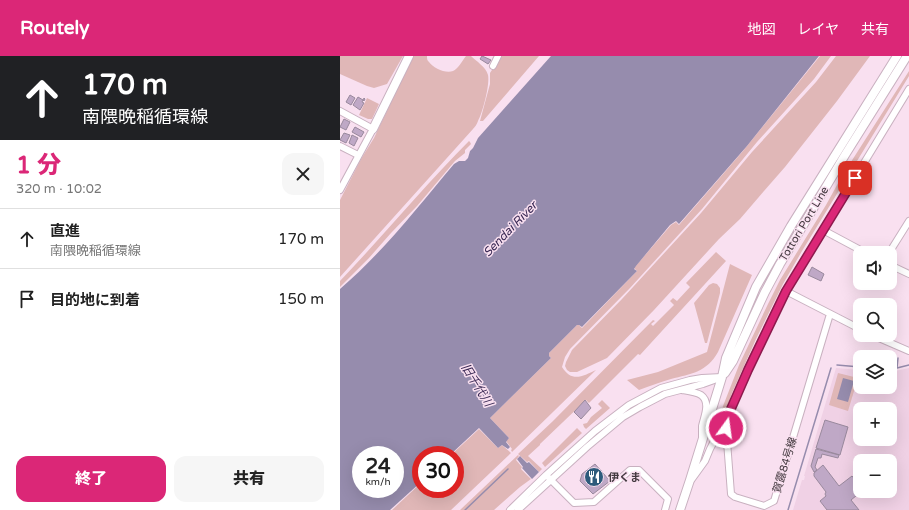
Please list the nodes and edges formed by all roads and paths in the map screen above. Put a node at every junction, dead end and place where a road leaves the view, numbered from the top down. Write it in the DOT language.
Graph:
graph roads {
  1 [pos="409,56"];
  2 [pos="498,56"];
  3 [pos="896,56"];
  4 [pos="907,56"];
  5 [pos="493,66"];
  6 [pos="909,89"];
  7 [pos="902,100"];
  8 [pos="909,104"];
  9 [pos="340,111"];
  10 [pos="373,129"];
  11 [pos="340,146"];
  12 [pos="358,155"];
  13 [pos="340,190"];
  14 [pos="909,221"];
  15 [pos="823,230"];
  16 [pos="853,246"];
  17 [pos="893,246"];
  18 [pos="897,268"];
  19 [pos="909,274"];
  20 [pos="786,291"];
  21 [pos="830,314"];
  22 [pos="853,326"];
  23 [pos="887,342"];
  24 [pos="909,352"];
  25 [pos="722,378"];
  26 [pos="679,390"];
  27 [pos="727,423"];
  28 [pos="702,439"];
  29 [pos="546,475"];
  30 [pos="690,480"];
  31 [pos="551,481"];
  32 [pos="510,510"];
  33 [pos="518,510"];
  34 [pos="665,510"];
  35 [pos="680,510"];
  1 -- 10 [label="main road"];
  2 -- 5 [label="street"];
  3 -- 25 [label="main road, Tottori Port Line"];
  4 -- 25 [label="main road, Tottori Port Line"];
  6 -- 7 [label="street, 賀露84号線"];
  7 -- 8 [label="street"];
  7 -- 15 [label="street, 賀露84号線"];
  9 -- 10 [label="street"];
  10 -- 12 [label="street"];
  11 -- 12 [label="street"];
  12 -- 13 [label="street"];
  14 -- 17 [label="street"];
  15 -- 16 [label="street"];
  15 -- 20 [label="street, 賀露84号線"];
  18 -- 19 [label="street"];
  20 -- 21 [label="street"];
  20 -- 27 [label="street, 賀露84号線"];
  21 -- 22 [label="street"];
  21 -- 27 [label="street, 賀露84号線"];
  23 -- 24 [label="street"];
  25 -- 26 [label="street"];
  25 -- 28 [label="main road, Tottori Port Line"];
  25 -- 29 [label="street"];
  26 -- 28 [label="street"];
  26 -- 31 [label="street"];
  27 -- 30 [label="street"];
  28 -- 30 [label="main road, Tottori Port Line"];
  29 -- 31 [label="street"];
  29 -- 32 [label="street"];
  30 -- 35 [label="main road, Tottori Port Line"];
  31 -- 33 [label="street"];
  31 -- 34 [label="street"];
}
